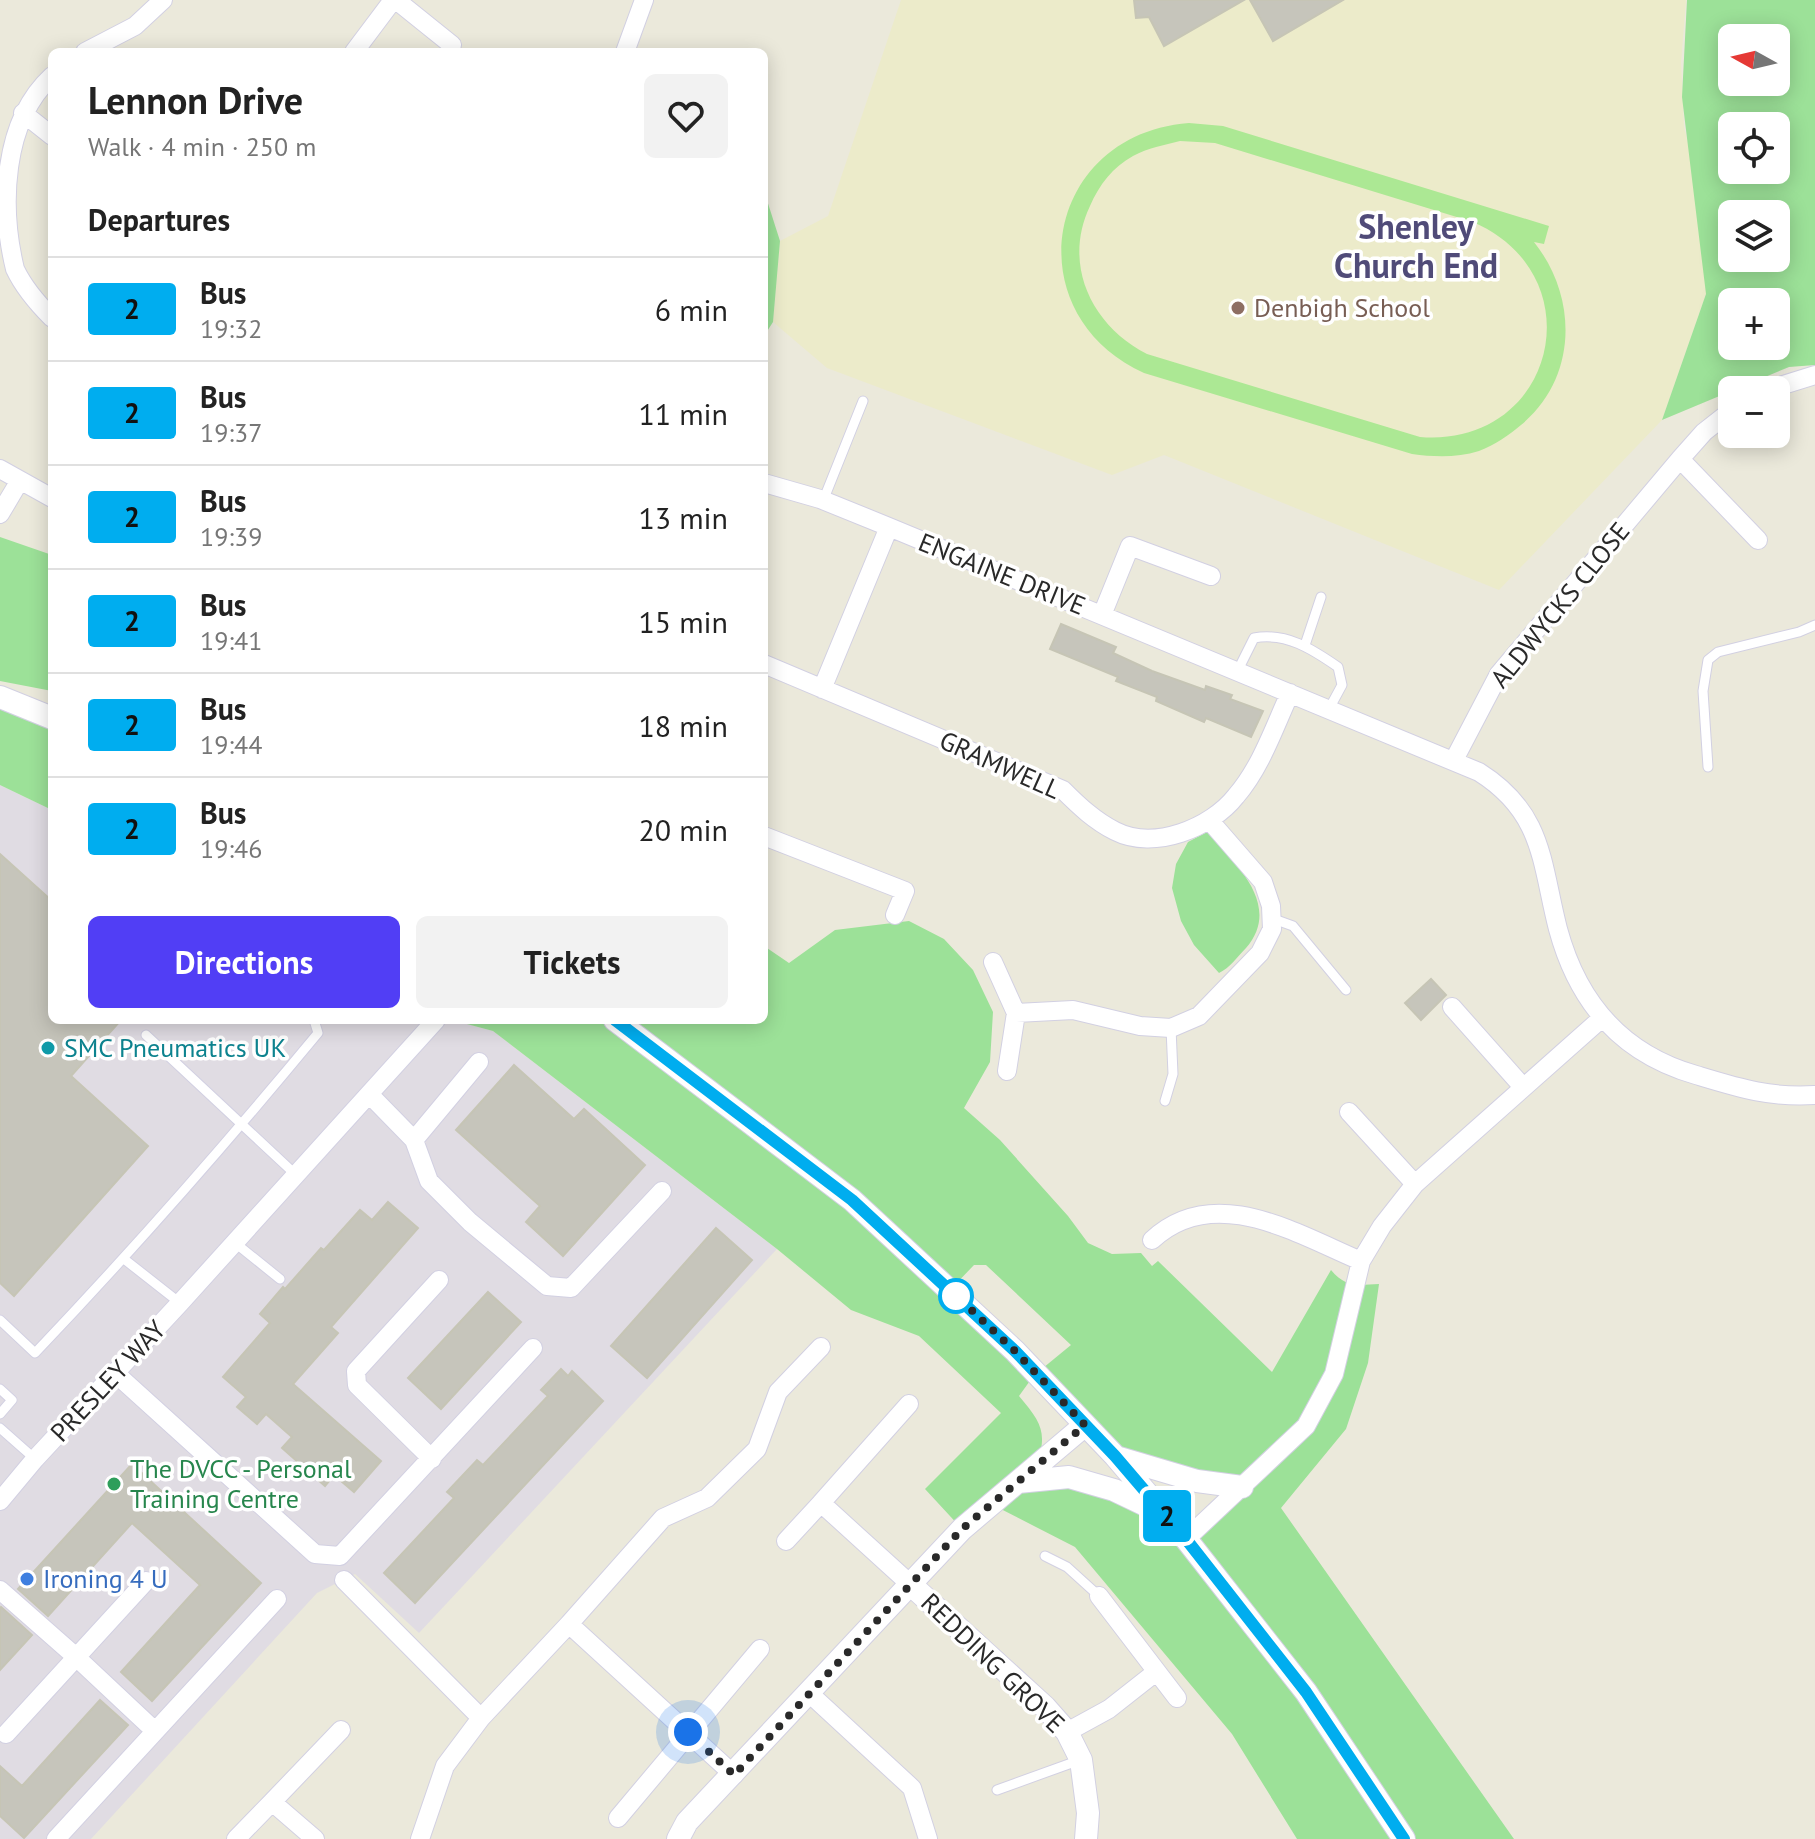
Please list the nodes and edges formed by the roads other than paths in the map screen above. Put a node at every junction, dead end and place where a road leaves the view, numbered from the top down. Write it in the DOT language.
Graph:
graph roads {
  1 [pos="163,0"];
  2 [pos="394,0"];
  3 [pos="644,0"];
  4 [pos="452,45"];
  5 [pos="93,48"];
  6 [pos="357,48"];
  7 [pos="626,48"];
  8 [pos="48,81"];
  9 [pos="23,113"];
  10 [pos="48,133"];
  11 [pos="1,230"];
  12 [pos="48,314"];
  13 [pos="1815,375"];
  14 [pos="1790,383"];
  15 [pos="863,401"];
  16 [pos="1718,421"];
  17 [pos="1680,459"];
  18 [pos="0,469"];
  19 [pos="19,482"];
  20 [pos="768,484"];
  21 [pos="48,496"];
  22 [pos="823,501"];
  23 [pos="0,514"];
  24 [pos="889,527"];
  25 [pos="1758,540"];
  26 [pos="1211,576"];
  27 [pos="1321,597"];
  28 [pos="1102,615"];
  29 [pos="1815,625"];
  30 [pos="1305,645"];
  31 [pos="1238,670"];
  32 [pos="768,671"];
  33 [pos="822,689"];
  34 [pos="1290,693"];
  35 [pos="2,698"];
  36 [pos="48,701"];
  37 [pos="1329,709"];
  38 [pos="48,716"];
  39 [pos="1454,760"];
  40 [pos="1708,767"];
  41 [pos="1210,821"];
  42 [pos="768,837"];
  43 [pos="895,915"];
  44 [pos="1271,918"];
  45 [pos="993,962"];
  46 [pos="1346,990"];
  47 [pos="1452,1007"];
  48 [pos="1016,1013"];
  49 [pos="1602,1018"];
  50 [pos="315,1024"];
  51 [pos="432,1024"];
  52 [pos="620,1024"];
  53 [pos="1171,1028"];
  54 [pos="146,1035"];
  55 [pos="479,1062"];
  56 [pos="1007,1071"];
  57 [pos="1523,1087"];
  58 [pos="370,1095"];
  59 [pos="1815,1095"];
  60 [pos="1165,1101"];
  61 [pos="1349,1112"];
  62 [pos="243,1124"];
  63 [pos="414,1140"];
  64 [pos="295,1174"];
  65 [pos="1415,1184"];
  66 [pos="662,1191"];
  67 [pos="1152,1240"];
  68 [pos="234,1242"];
  69 [pos="124,1259"];
  70 [pos="1361,1261"];
  71 [pos="280,1279"];
  72 [pos="439,1280"];
  73 [pos="180,1303"];
  74 [pos="0,1320"];
  75 [pos="821,1347"];
  76 [pos="533,1348"];
  77 [pos="115,1373"];
  78 [pos="0,1389"];
  79 [pos="909,1404"];
  80 [pos="0,1414"];
  81 [pos="1085,1425"];
  82 [pos="0,1428"];
  83 [pos="1115,1456"];
  84 [pos="35,1459"];
  85 [pos="432,1459"];
  86 [pos="1018,1482"];
  87 [pos="1242,1487"];
  88 [pos="0,1501"];
  89 [pos="821,1503"];
  90 [pos="1166,1515"];
  91 [pos="1186,1539"];
  92 [pos="786,1541"];
  93 [pos="1045,1556"];
  94 [pos="344,1580"];
  95 [pos="146,1581"];
  96 [pos="909,1583"];
  97 [pos="0,1590"];
  98 [pos="1099,1596"];
  99 [pos="277,1599"];
  100 [pos="569,1624"];
  101 [pos="760,1649"];
  102 [pos="75,1656"];
  103 [pos="1156,1672"];
  104 [pos="809,1693"];
  105 [pos="1177,1698"];
  106 [pos="481,1718"];
  107 [pos="341,1730"];
  108 [pos="155,1731"];
  109 [pos="688,1732"];
  110 [pos="1067,1732"];
  111 [pos="6,1734"];
  112 [pos="1081,1760"];
  113 [pos="734,1775"];
  114 [pos="997,1790"];
  115 [pos="272,1802"];
  116 [pos="618,1818"];
  117 [pos="56,1839"];
  118 [pos="236,1839"];
  119 [pos="315,1839"];
  120 [pos="420,1839"];
  121 [pos="678,1839"];
  122 [pos="928,1839"];
  123 [pos="1086,1839"];
  124 [pos="1404,1839"];
  1 -- 5 [label="street"];
  2 -- 4 [label="street"];
  2 -- 6 [label="street"];
  3 -- 7 [label="street"];
  8 -- 9 [label="street"];
  9 -- 10 [label="street"];
  9 -- 11 [label="street"];
  11 -- 12 [label="street"];
  13 -- 14 [label="street"];
  15 -- 22 [label="lane"];
  16 -- 17 [label="street, ALDWYCKS CLOSE"];
  17 -- 25 [label="street"];
  17 -- 39 [label="street, ALDWYCKS CLOSE"];
  18 -- 19 [label="street"];
  19 -- 21 [label="street"];
  19 -- 23 [label="street"];
  20 -- 22 [label="street, ENGAINE DRIVE"];
  22 -- 24 [label="street, ENGAINE DRIVE"];
  24 -- 28 [label="street, ENGAINE DRIVE"];
  24 -- 33 [label="street"];
  26 -- 28 [label="street"];
  27 -- 30 [label="lane"];
  28 -- 31 [label="street, ENGAINE DRIVE"];
  29 -- 40 [label="lane"];
  30 -- 31 [label="lane"];
  30 -- 37 [label="lane"];
  31 -- 34 [label="street, ENGAINE DRIVE"];
  32 -- 33 [label="street, GRAMWELL"];
  33 -- 41 [label="street, GRAMWELL"];
  34 -- 37 [label="street, ENGAINE DRIVE"];
  34 -- 41 [label="street, GRAMWELL"];
  35 -- 36 [label="street"];
  35 -- 38 [label="street"];
  37 -- 39 [label="street, ENGAINE DRIVE"];
  39 -- 49 [label="street, ENGAINE DRIVE"];
  41 -- 44 [label="street"];
  42 -- 43 [label="street"];
  44 -- 46 [label="lane"];
  44 -- 53 [label="street"];
  45 -- 48 [label="street"];
  47 -- 57 [label="street"];
  48 -- 53 [label="street"];
  48 -- 56 [label="street"];
  49 -- 57 [label="street"];
  49 -- 59 [label="street, ENGAINE DRIVE"];
  50 -- 62 [label="lane"];
  51 -- 58 [label="street, PRESLEY WAY"];
  52 -- 81 [label="street"];
  53 -- 60 [label="lane"];
  54 -- 62 [label="lane"];
  55 -- 63 [label="street"];
  57 -- 65 [label="street"];
  58 -- 63 [label="street"];
  58 -- 64 [label="street, PRESLEY WAY"];
  61 -- 65 [label="street"];
  62 -- 64 [label="lane"];
  62 -- 69 [label="lane"];
  63 -- 66 [label="street"];
  64 -- 68 [label="street, PRESLEY WAY"];
  65 -- 70 [label="street"];
  67 -- 70 [label="street"];
  68 -- 71 [label="lane"];
  68 -- 73 [label="street, PRESLEY WAY"];
  69 -- 73 [label="lane, PRESLEY WAY"];
  69 -- 74 [label="lane"];
  70 -- 87 [label="street"];
  72 -- 85 [label="street"];
  73 -- 77 [label="street, PRESLEY WAY"];
  75 -- 100 [label="street"];
  76 -- 85 [label="street"];
  77 -- 84 [label="street, PRESLEY WAY"];
  77 -- 85 [label="street"];
  78 -- 80 [label="lane"];
  79 -- 89 [label="street"];
  81 -- 83 [label="street"];
  81 -- 86 [label="street"];
  82 -- 84 [label="lane, PRESLEY WAY"];
  83 -- 87 [label="street"];
  83 -- 90 [label="street"];
  84 -- 88 [label="street, PRESLEY WAY"];
  86 -- 90 [label="street"];
  86 -- 96 [label="street"];
  87 -- 91 [label="street"];
  89 -- 92 [label="street"];
  89 -- 96 [label="street"];
  90 -- 91 [label="street"];
  91 -- 124 [label="street"];
  93 -- 98 [label="lane"];
  94 -- 106 [label="street"];
  95 -- 102 [label="street"];
  96 -- 104 [label="street"];
  96 -- 110 [label="street, REDDING GROVE"];
  97 -- 102 [label="street"];
  98 -- 103 [label="street"];
  99 -- 108 [label="street"];
  100 -- 106 [label="street"];
  100 -- 109 [label="street"];
  101 -- 109 [label="street"];
  102 -- 108 [label="street"];
  102 -- 111 [label="street"];
  103 -- 105 [label="street"];
  103 -- 110 [label="street"];
  104 -- 113 [label="street"];
  104 -- 122 [label="street"];
  106 -- 120 [label="street"];
  107 -- 115 [label="street"];
  108 -- 117 [label="street"];
  109 -- 113 [label="street"];
  109 -- 116 [label="street"];
  110 -- 112 [label="street, REDDING GROVE"];
  112 -- 114 [label="lane"];
  112 -- 123 [label="street, REDDING GROVE"];
  113 -- 121 [label="street"];
  115 -- 118 [label="street"];
  115 -- 119 [label="street"];
}
